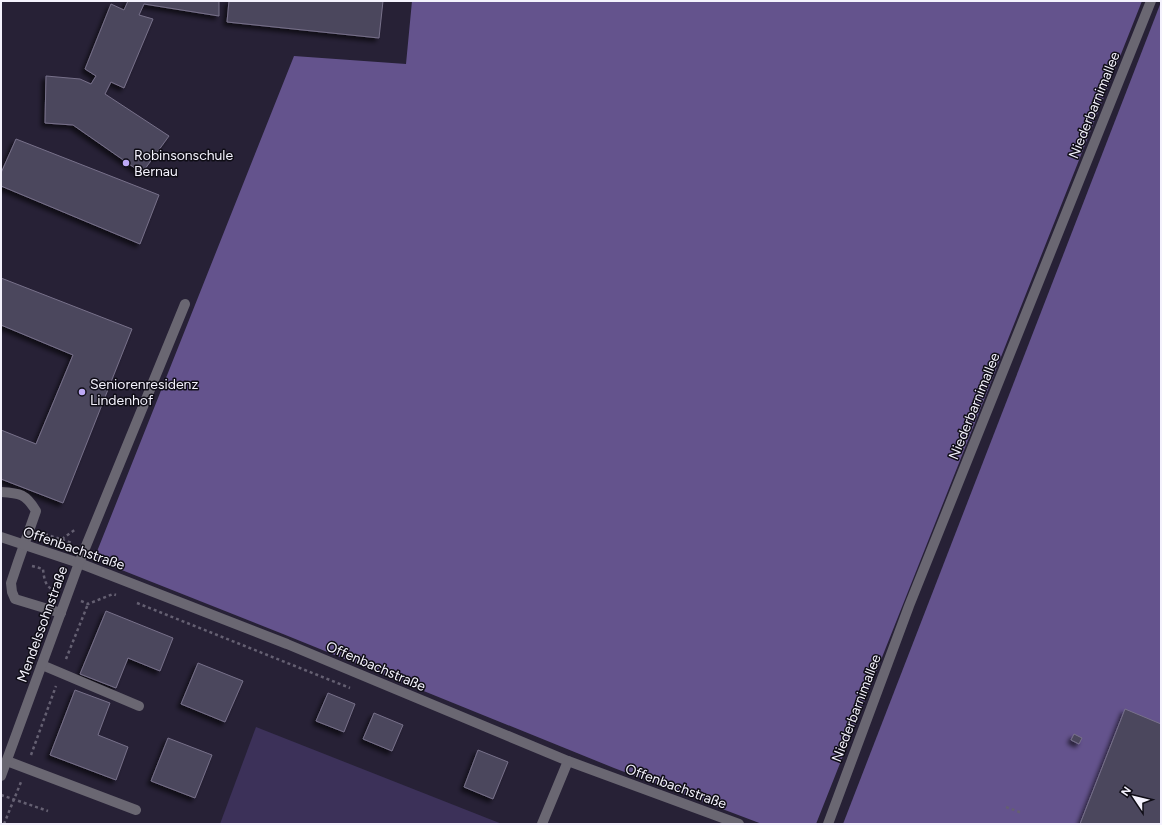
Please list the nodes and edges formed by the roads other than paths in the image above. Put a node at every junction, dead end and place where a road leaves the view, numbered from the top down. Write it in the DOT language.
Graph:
graph roads {
  1 [pos="1151,1"];
  2 [pos="185,304"];
  3 [pos="1,492"];
  4 [pos="1,537"];
  5 [pos="24,545"];
  6 [pos="79,563"];
  7 [pos="61,613"];
  8 [pos="42,665"];
  9 [pos="140,706"];
  10 [pos="7,761"];
  11 [pos="568,761"];
  12 [pos="1,776"];
  13 [pos="136,810"];
  14 [pos="542,824"];
  15 [pos="739,824"];
  16 [pos="828,824"];
  1 -- 16 [label="street, Niederbarnimallee"];
  2 -- 6 [label="street, Mendelssohnstraße"];
  3 -- 5 [label="street"];
  4 -- 5 [label="street, Offenbachstraße"];
  5 -- 6 [label="street, Offenbachstraße"];
  5 -- 7 [label="street"];
  6 -- 7 [label="street, Mendelssohnstraße"];
  6 -- 11 [label="street, Offenbachstraße"];
  7 -- 8 [label="street, Mendelssohnstraße"];
  8 -- 9 [label="street"];
  8 -- 10 [label="street, Mendelssohnstraße"];
  10 -- 12 [label="street, Mendelssohnstraße"];
  10 -- 13 [label="street"];
  11 -- 14 [label="street"];
  11 -- 15 [label="street, Offenbachstraße"];
}
